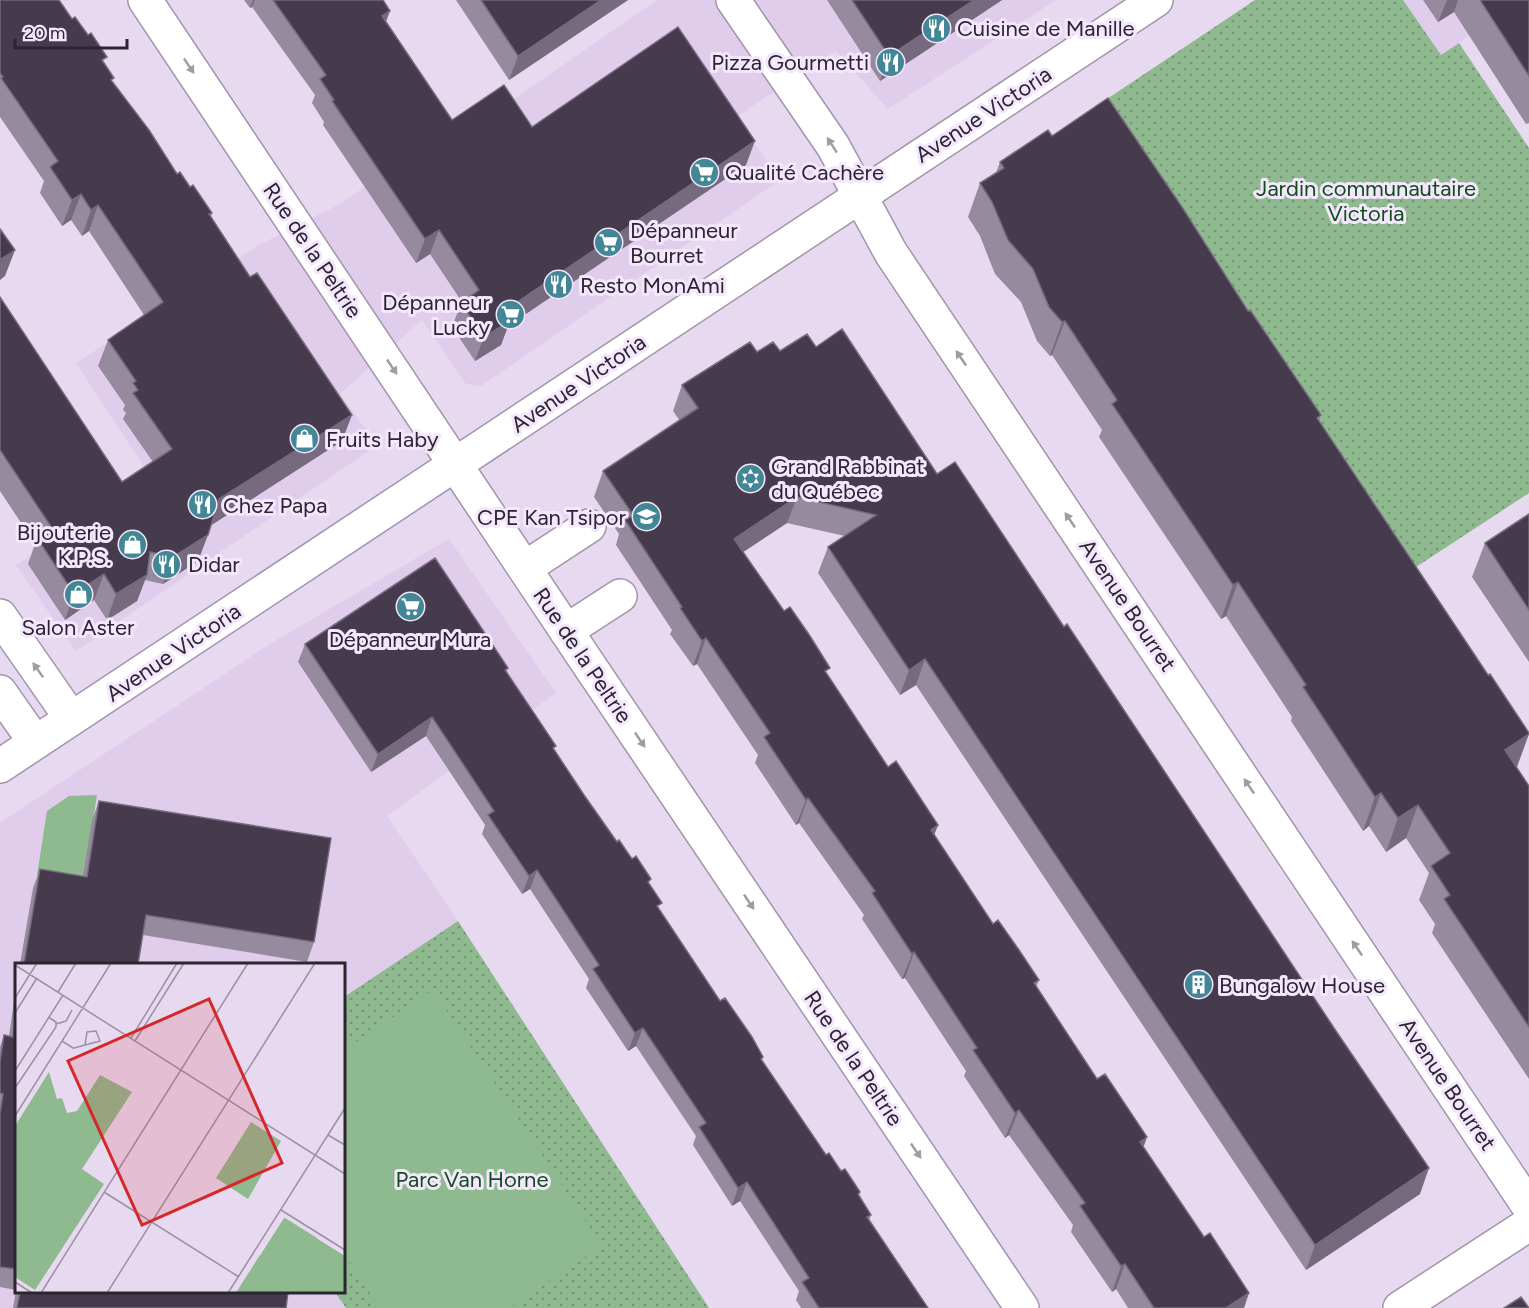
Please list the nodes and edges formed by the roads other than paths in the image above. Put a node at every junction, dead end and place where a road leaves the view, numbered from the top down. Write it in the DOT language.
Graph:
graph roads {
  1 [pos="145,0"];
  2 [pos="733,0"];
  3 [pos="1156,0"];
  4 [pos="861,196"];
  5 [pos="456,464"];
  6 [pos="590,525"];
  7 [pos="525,568"];
  8 [pos="621,596"];
  9 [pos="0,616"];
  10 [pos="566,631"];
  11 [pos="0,692"];
  12 [pos="71,718"];
  13 [pos="35,742"];
  14 [pos="0,766"];
  15 [pos="1529,1207"];
  16 [pos="1529,1224"];
  17 [pos="1022,1308"];
  18 [pos="1400,1308"];
  1 -- 5 [label="street, Rue de la Peltrie, one-way"];
  4 -- 2 [label="street, Avenue Bourret, one-way"];
  3 -- 4 [label="street, Avenue Victoria"];
  4 -- 5 [label="street, Avenue Victoria"];
  15 -- 4 [label="street, Avenue Bourret, one-way"];
  5 -- 7 [label="street, Rue de la Peltrie"];
  5 -- 12 [label="street, Avenue Victoria"];
  6 -- 7 [label="street"];
  7 -- 10 [label="street, Rue de la Peltrie"];
  8 -- 10 [label="street"];
  12 -- 9 [label="street, one-way"];
  10 -- 17 [label="street, Rue de la Peltrie, one-way"];
  11 -- 13 [label="street"];
  12 -- 13 [label="street, Avenue Victoria"];
  13 -- 14 [label="street, Avenue Victoria"];
  16 -- 18 [label="street"];
}
